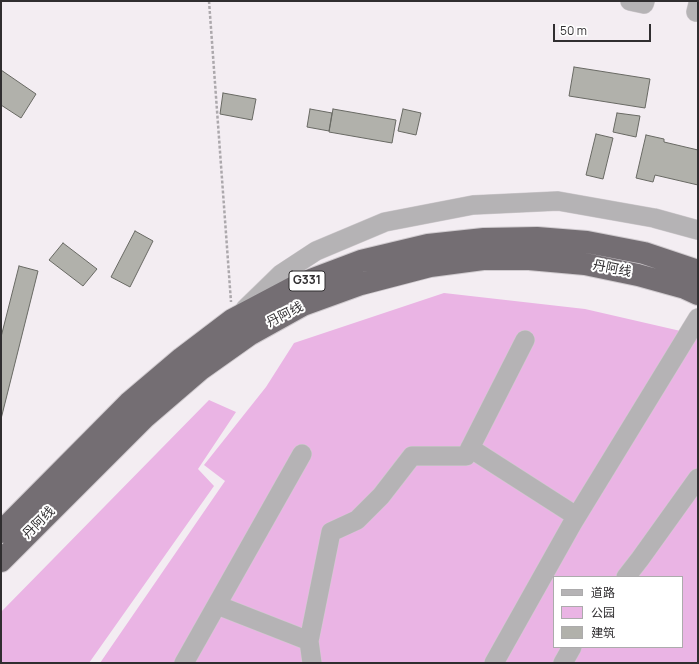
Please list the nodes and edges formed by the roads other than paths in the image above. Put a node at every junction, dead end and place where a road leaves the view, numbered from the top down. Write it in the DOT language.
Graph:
graph roads {
  1 [pos="630,1"];
  2 [pos="645,1"];
  3 [pos="698,4"];
  4 [pos="698,12"];
  5 [pos="698,230"];
  6 [pos="694,281"];
  7 [pos="698,318"];
  8 [pos="232,320"];
  9 [pos="525,340"];
  10 [pos="470,448"];
  11 [pos="302,454"];
  12 [pos="698,478"];
  13 [pos="576,516"];
  14 [pos="1,532"];
  15 [pos="1,562"];
  16 [pos="627,576"];
  17 [pos="217,605"];
  18 [pos="310,642"];
  19 [pos="571,648"];
  20 [pos="184,663"];
  21 [pos="312,663"];
  22 [pos="494,663"];
  23 [pos="563,663"];
  1 -- 2 [label="street"];
  3 -- 4 [label="street"];
  5 -- 8 [label="street"];
  6 -- 8 [label="highway, 丹阿线 / G331"];
  6 -- 15 [label="highway, 丹阿线 / G331"];
  7 -- 13 [label="street"];
  8 -- 14 [label="highway, 丹阿线 / G331"];
  9 -- 10 [label="street"];
  10 -- 13 [label="street"];
  10 -- 18 [label="street"];
  11 -- 17 [label="street"];
  12 -- 16 [label="street"];
  13 -- 22 [label="street"];
  17 -- 18 [label="street"];
  17 -- 20 [label="street"];
  18 -- 21 [label="street"];
  19 -- 23 [label="street"];
}
